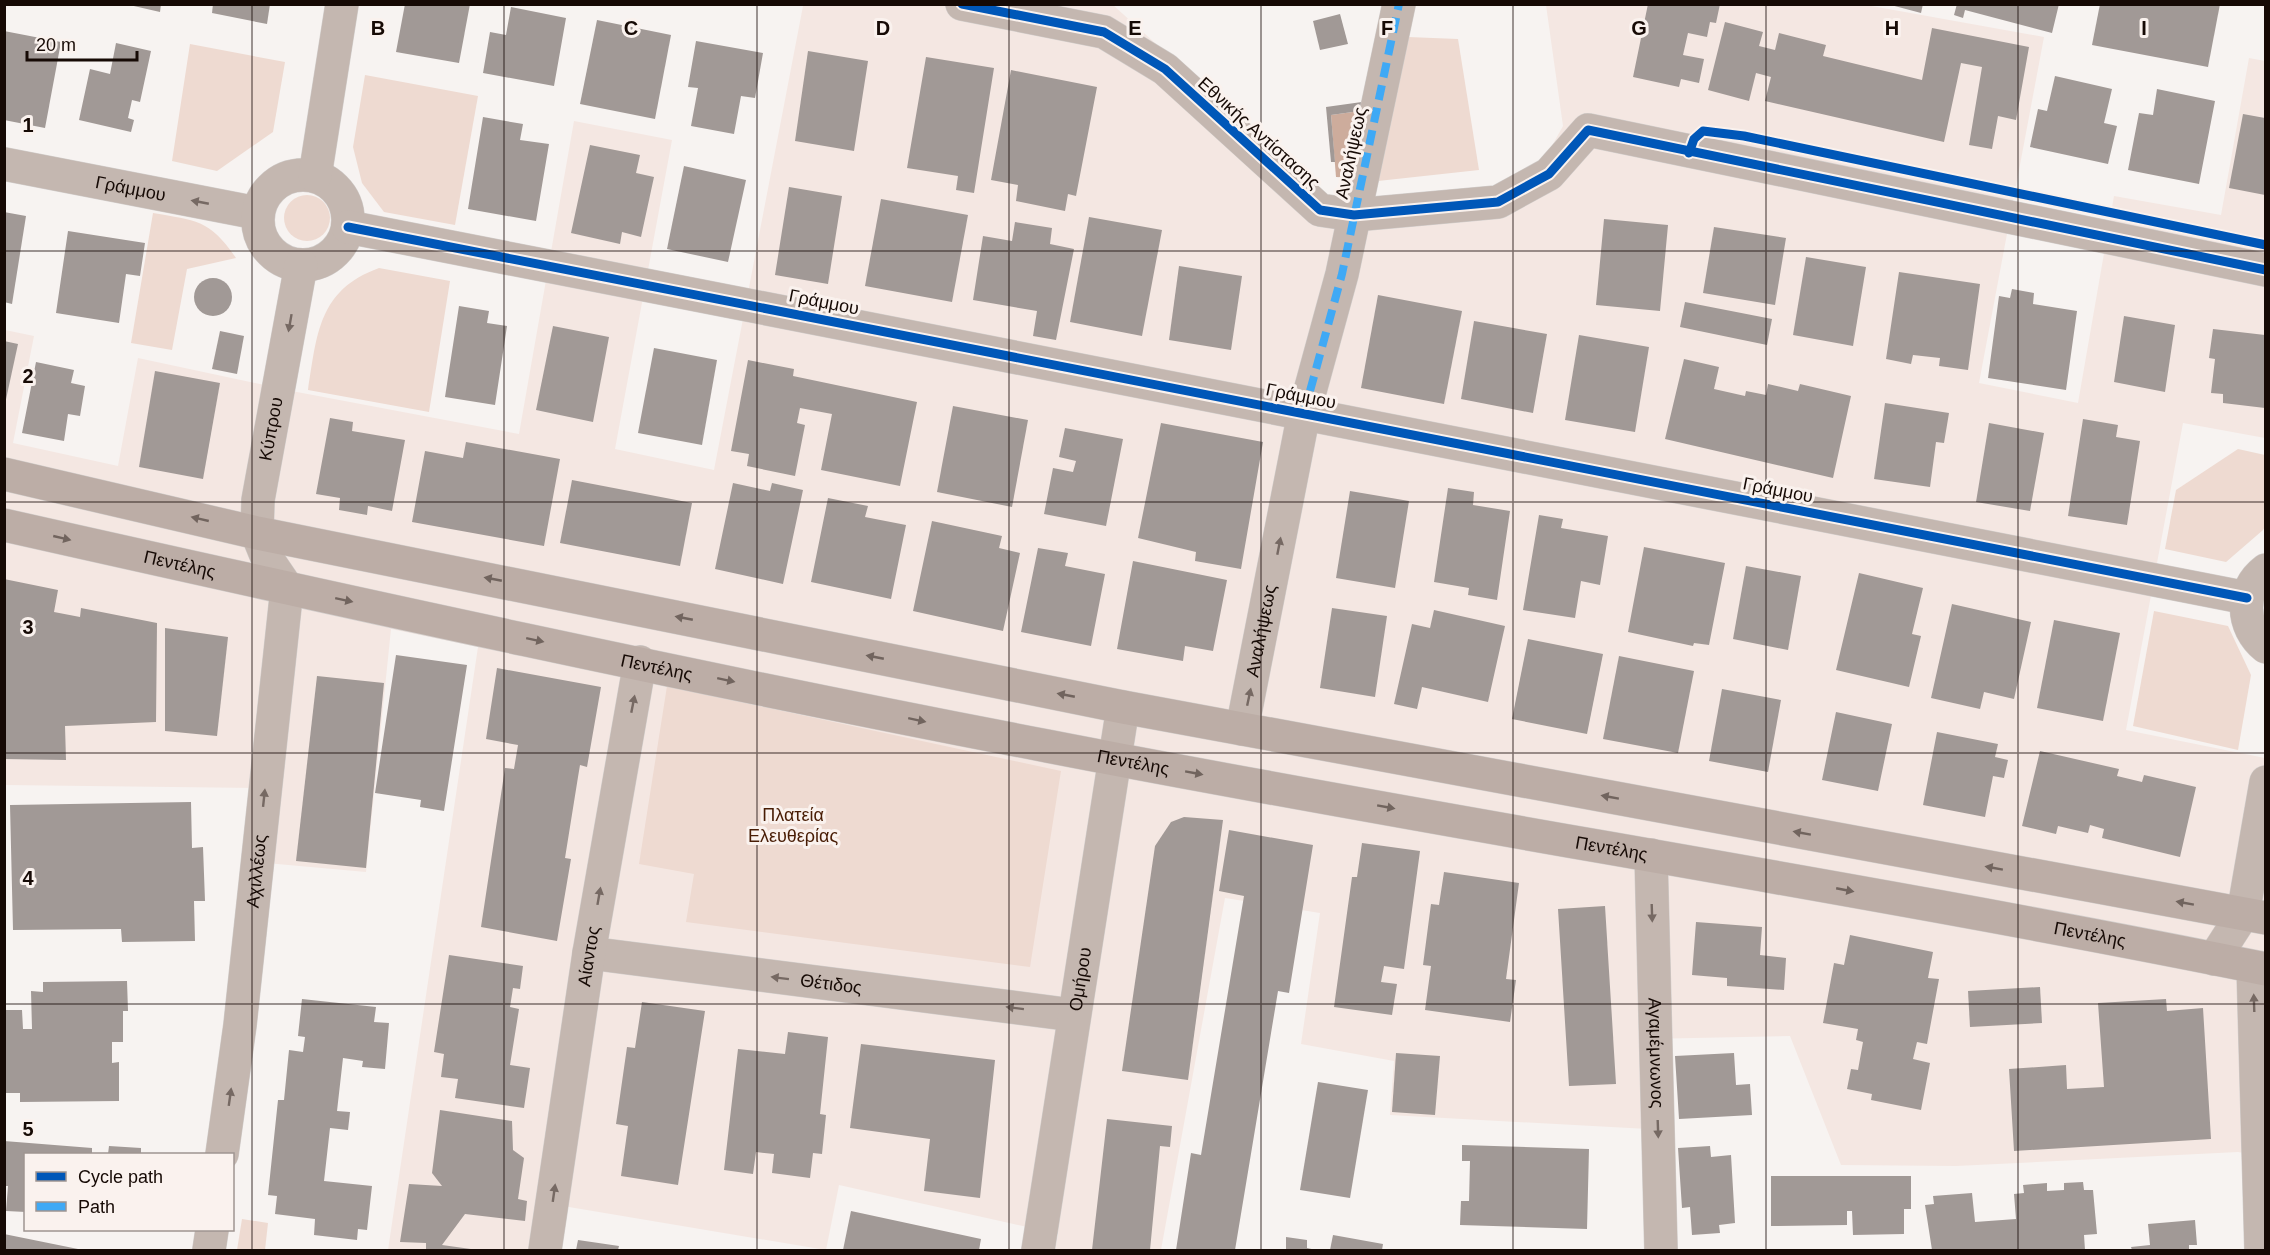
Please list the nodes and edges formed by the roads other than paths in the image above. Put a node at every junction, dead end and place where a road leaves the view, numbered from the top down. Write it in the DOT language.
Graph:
graph roads {
  1 [pos="342,4"];
  2 [pos="962,4"];
  3 [pos="1399,4"];
  4 [pos="4,164"];
  5 [pos="315,176"];
  6 [pos="257,213"];
  7 [pos="1354,215"];
  8 [pos="348,226"];
  9 [pos="301,265"];
  10 [pos="2265,270"];
  11 [pos="1304,413"];
  12 [pos="4,474"];
  13 [pos="4,525"];
  14 [pos="257,533"];
  15 [pos="2265,570"];
  16 [pos="287,588"];
  17 [pos="2247,598"];
  18 [pos="2265,647"];
  19 [pos="640,663"];
  20 [pos="1123,707"];
  21 [pos="1242,729"];
  22 [pos="1115,759"];
  23 [pos="2265,782"];
  24 [pos="1650,855"];
  25 [pos="2254,916"];
  26 [pos="589,953"];
  27 [pos="2214,959"];
  28 [pos="2259,968"];
  29 [pos="1073,1015"];
  30 [pos="222,1153"];
  31 [pos="212,1231"];
  32 [pos="209,1251"];
  33 [pos="545,1251"];
  34 [pos="1038,1251"];
  35 [pos="1661,1251"];
  36 [pos="2261,1251"];
  1 -- 5 [label="street"];
  2 -- 7 [label="street, Εθνικής Αντίστασης"];
  3 -- 7 [label="street, Αναλήψεως"];
  6 -- 4 [label="street, Γράμμου, one-way"];
  5 -- 6 [label="street"];
  5 -- 8 [label="street"];
  6 -- 9 [label="street"];
  7 -- 10 [label="street, Εθνικής Αντίστασης"];
  7 -- 11 [label="street, Αναλήψεως"];
  8 -- 9 [label="street"];
  8 -- 11 [label="street, Γράμμου"];
  9 -- 14 [label="street, Κύπρου, one-way"];
  11 -- 17 [label="street, Γράμμου"];
  21 -- 11 [label="street, Αναλήψεως, one-way"];
  14 -- 12 [label="main road, one-way"];
  13 -- 16 [label="main road, Πεντέλης, one-way"];
  14 -- 16 [label="street, Κύπρου"];
  20 -- 14 [label="main road, one-way"];
  15 -- 17 [label="street"];
  16 -- 19 [label="main road, Πεντέλης, one-way"];
  30 -- 16 [label="street, Αχιλλέως, one-way"];
  17 -- 18 [label="street"];
  19 -- 22 [label="main road, Πεντέλης, one-way"];
  26 -- 19 [label="street, Αίαντος, one-way"];
  20 -- 21 [label="main road"];
  20 -- 22 [label="street, Ομήρου"];
  25 -- 21 [label="main road, one-way"];
  22 -- 24 [label="main road, Πεντέλης, one-way"];
  22 -- 29 [label="street, Ομήρου"];
  23 -- 25 [label="street"];
  24 -- 27 [label="main road, Πεντέλης, one-way"];
  24 -- 35 [label="street, Αγαμέμνωνος, one-way"];
  25 -- 27 [label="street"];
  29 -- 26 [label="street, Θέτιδος, one-way"];
  33 -- 26 [label="street, Αίαντος, one-way"];
  27 -- 28 [label="main road, Πεντέλης"];
  36 -- 28 [label="street, one-way"];
  29 -- 34 [label="street, Ομήρου"];
  31 -- 32 [label="street"];
}
